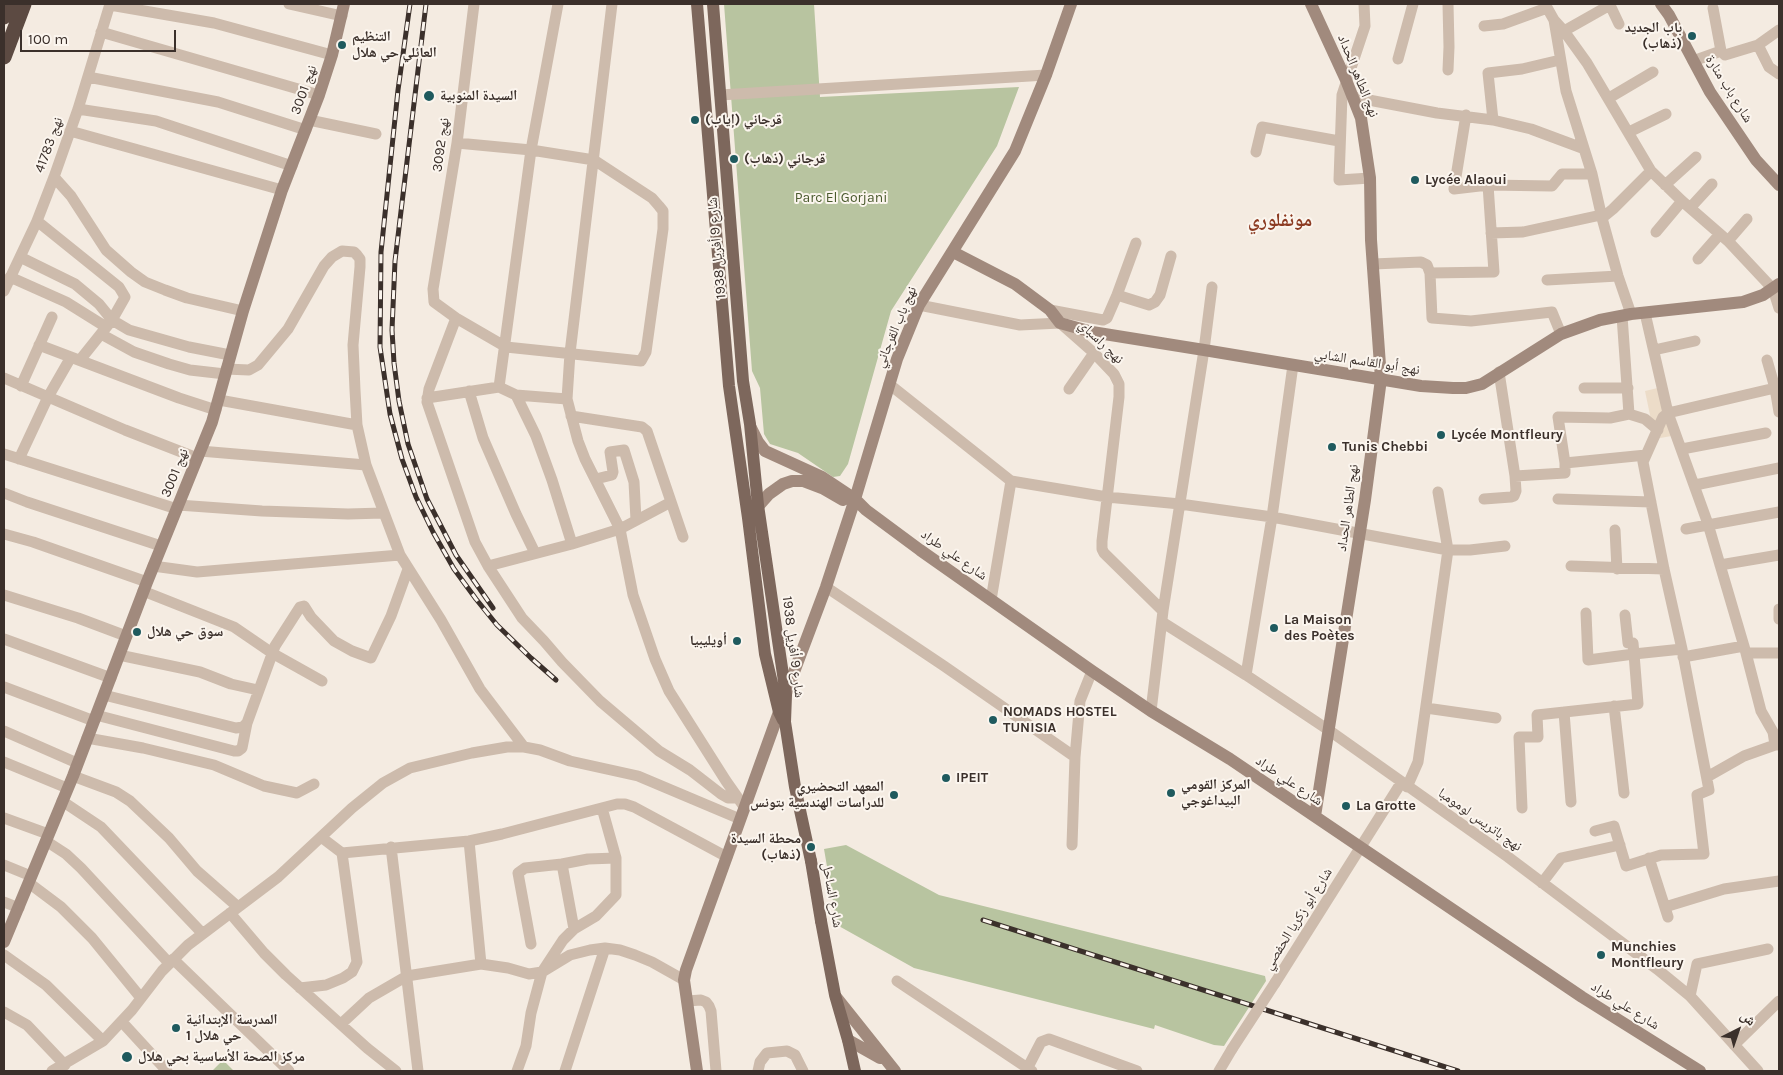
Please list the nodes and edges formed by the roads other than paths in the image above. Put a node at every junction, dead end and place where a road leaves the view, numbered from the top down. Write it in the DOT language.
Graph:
graph roads {
  1 [pos="9,4"];
  2 [pos="24,4"];
  3 [pos="110,4"];
  4 [pos="289,4"];
  5 [pos="474,4"];
  6 [pos="558,4"];
  7 [pos="612,4"];
  8 [pos="697,4"];
  9 [pos="713,4"];
  10 [pos="1071,4"];
  11 [pos="1311,4"];
  12 [pos="1364,4"];
  13 [pos="1413,4"];
  14 [pos="1448,4"];
  15 [pos="1661,4"];
  16 [pos="1546,6"];
  17 [pos="1713,8"];
  18 [pos="1669,9"];
  19 [pos="343,10"];
  20 [pos="4,17"];
  21 [pos="1554,20"];
  22 [pos="1619,24"];
  23 [pos="1484,26"];
  24 [pos="1779,30"];
  25 [pos="1564,31"];
  26 [pos="102,32"];
  27 [pos="1758,45"];
  28 [pos="1721,51"];
  29 [pos="332,56"];
  30 [pos="4,57"];
  31 [pos="1398,59"];
  32 [pos="1560,60"];
  33 [pos="1693,61"];
  34 [pos="1448,70"];
  35 [pos="1653,72"];
  36 [pos="1779,74"];
  37 [pos="1046,75"];
  38 [pos="88,77"];
  39 [pos="1346,80"];
  40 [pos="319,95"];
  41 [pos="720,95"];
  42 [pos="1353,97"];
  43 [pos="1609,98"];
  44 [pos="78,109"];
  45 [pos="1666,114"];
  46 [pos="1466,115"];
  47 [pos="1493,120"];
  48 [pos="307,125"];
  49 [pos="70,131"];
  50 [pos="1628,132"];
  51 [pos="376,134"];
  52 [pos="1339,141"];
  53 [pos="457,143"];
  54 [pos="1582,148"];
  55 [pos="531,150"];
  56 [pos="1256,152"];
  57 [pos="1696,157"];
  58 [pos="594,160"];
  59 [pos="292,166"];
  60 [pos="1651,171"];
  61 [pos="1592,174"];
  62 [pos="54,177"];
  63 [pos="1370,178"];
  64 [pos="1712,184"];
  65 [pos="1488,185"];
  66 [pos="1666,185"];
  67 [pos="1779,185"];
  68 [pos="282,190"];
  69 [pos="1686,204"];
  70 [pos="1601,216"];
  71 [pos="1747,219"];
  72 [pos="36,221"];
  73 [pos="1491,232"];
  74 [pos="1656,232"];
  75 [pos="1724,237"];
  76 [pos="1136,243"];
  77 [pos="953,252"];
  78 [pos="1171,256"];
  79 [pos="20,257"];
  80 [pos="1698,259"];
  81 [pos="1373,264"];
  82 [pos="1430,273"];
  83 [pos="1618,276"];
  84 [pos="10,278"];
  85 [pos="1547,280"];
  86 [pos="1776,286"];
  87 [pos="1212,287"];
  88 [pos="4,291"];
  89 [pos="1117,295"];
  90 [pos="919,305"];
  91 [pos="1779,308"];
  92 [pos="1050,310"];
  93 [pos="243,311"];
  94 [pos="1646,313"];
  95 [pos="1627,315"];
  96 [pos="52,317"];
  97 [pos="456,318"];
  98 [pos="1060,323"];
  99 [pos="106,327"];
  100 [pos="1561,334"];
  101 [pos="1695,340"];
  102 [pos="40,344"];
  103 [pos="506,347"];
  104 [pos="1204,350"];
  105 [pos="1654,350"];
  106 [pos="570,353"];
  107 [pos="1094,353"];
  108 [pos="230,355"];
  109 [pos="76,358"];
  110 [pos="1767,360"];
  111 [pos="1293,365"];
  112 [pos="226,372"];
  113 [pos="1499,372"];
  114 [pos="4,378"];
  115 [pos="1381,379"];
  116 [pos="889,384"];
  117 [pos="21,386"];
  118 [pos="500,387"];
  119 [pos="1584,388"];
  120 [pos="1628,388"];
  121 [pos="469,390"];
  122 [pos="1069,390"];
  123 [pos="1777,393"];
  124 [pos="516,395"];
  125 [pos="48,397"];
  126 [pos="427,398"];
  127 [pos="567,399"];
  128 [pos="218,405"];
  129 [pos="1779,412"];
  130 [pos="1668,413"];
  131 [pos="1630,414"];
  132 [pos="571,416"];
  133 [pos="357,424"];
  134 [pos="750,424"];
  135 [pos="1658,430"];
  136 [pos="1766,433"];
  137 [pos="1682,449"];
  138 [pos="4,454"];
  139 [pos="199,454"];
  140 [pos="1646,455"];
  141 [pos="19,459"];
  142 [pos="1565,463"];
  143 [pos="366,466"];
  144 [pos="1779,468"];
  145 [pos="1515,476"];
  146 [pos="596,479"];
  147 [pos="1011,482"];
  148 [pos="1695,485"];
  149 [pos="1438,492"];
  150 [pos="4,493"];
  151 [pos="1107,496"];
  152 [pos="1484,499"];
  153 [pos="1558,499"];
  154 [pos="670,502"];
  155 [pos="854,502"];
  156 [pos="1651,502"];
  157 [pos="1180,504"];
  158 [pos="758,505"];
  159 [pos="177,507"];
  160 [pos="1779,512"];
  161 [pos="383,513"];
  162 [pos="1272,517"];
  163 [pos="748,518"];
  164 [pos="636,520"];
  165 [pos="1708,524"];
  166 [pos="620,529"];
  167 [pos="1686,529"];
  168 [pos="1615,530"];
  169 [pos="4,534"];
  170 [pos="1360,534"];
  171 [pos="683,536"];
  172 [pos="572,544"];
  173 [pos="161,546"];
  174 [pos="1505,546"];
  175 [pos="1448,550"];
  176 [pos="535,553"];
  177 [pos="400,555"];
  178 [pos="1779,555"];
  179 [pos="1720,565"];
  180 [pos="153,566"];
  181 [pos="488,566"];
  182 [pos="1571,566"];
  183 [pos="408,569"];
  184 [pos="1617,569"];
  185 [pos="1664,569"];
  186 [pos="145,587"];
  187 [pos="826,587"];
  188 [pos="4,596"];
  189 [pos="991,600"];
  190 [pos="1779,609"];
  191 [pos="1586,613"];
  192 [pos="1626,615"];
  193 [pos="1163,617"];
  194 [pos="1779,619"];
  195 [pos="126,636"];
  196 [pos="4,639"];
  197 [pos="1745,650"];
  198 [pos="779,652"];
  199 [pos="272,653"];
  200 [pos="800,653"];
  201 [pos="1683,653"];
  202 [pos="1779,653"];
  203 [pos="119,654"];
  204 [pos="765,654"];
  205 [pos="1634,654"];
  206 [pos="1092,671"];
  207 [pos="1246,675"];
  208 [pos="110,678"];
  209 [pos="322,681"];
  210 [pos="4,687"];
  211 [pos="258,690"];
  212 [pos="104,694"];
  213 [pos="786,695"];
  214 [pos="1614,706"];
  215 [pos="1426,708"];
  216 [pos="1152,710"];
  217 [pos="1564,712"];
  218 [pos="782,717"];
  219 [pos="95,718"];
  220 [pos="1496,718"];
  221 [pos="247,723"];
  222 [pos="4,731"];
  223 [pos="1330,731"];
  224 [pos="87,738"];
  225 [pos="1777,745"];
  226 [pos="524,747"];
  227 [pos="1075,757"];
  228 [pos="4,762"];
  229 [pos="77,762"];
  230 [pos="73,776"];
  231 [pos="1707,777"];
  232 [pos="314,784"];
  233 [pos="1404,785"];
  234 [pos="67,788"];
  235 [pos="1624,793"];
  236 [pos="62,801"];
  237 [pos="1571,802"];
  238 [pos="602,808"];
  239 [pos="1522,808"];
  240 [pos="741,809"];
  241 [pos="1315,816"];
  242 [pos="4,818"];
  243 [pos="1595,831"];
  244 [pos="322,837"];
  245 [pos="47,838"];
  246 [pos="469,841"];
  247 [pos="1072,845"];
  248 [pos="1620,846"];
  249 [pos="391,848"];
  250 [pos="1360,848"];
  251 [pos="342,853"];
  252 [pos="727,857"];
  253 [pos="616,858"];
  254 [pos="1649,858"];
  255 [pos="562,864"];
  256 [pos="4,865"];
  257 [pos="30,880"];
  258 [pos="1779,881"];
  259 [pos="1542,883"];
  260 [pos="4,902"];
  261 [pos="19,908"];
  262 [pos="234,910"];
  263 [pos="574,929"];
  264 [pos="202,933"];
  265 [pos="4,942"];
  266 [pos="531,944"];
  267 [pos="606,948"];
  268 [pos="1768,948"];
  269 [pos="4,955"];
  270 [pos="171,961"];
  271 [pos="481,964"];
  272 [pos="542,972"];
  273 [pos="407,976"];
  274 [pos="684,980"];
  275 [pos="897,981"];
  276 [pos="300,988"];
  277 [pos="835,995"];
  278 [pos="1690,996"];
  279 [pos="141,998"];
  280 [pos="688,1001"];
  281 [pos="1779,1001"];
  282 [pos="4,1012"];
  283 [pos="122,1022"];
  284 [pos="341,1024"];
  285 [pos="848,1040"];
  286 [pos="103,1041"];
  287 [pos="1734,1045"];
  288 [pos="65,1064"];
  289 [pos="891,1067"];
  290 [pos="1030,1070"];
  291 [pos="52,1071"];
  292 [pos="167,1071"];
  293 [pos="289,1071"];
  294 [pos="396,1071"];
  295 [pos="418,1071"];
  296 [pos="517,1071"];
  297 [pos="565,1071"];
  298 [pos="697,1071"];
  299 [pos="716,1071"];
  300 [pos="758,1071"];
  301 [pos="803,1071"];
  302 [pos="855,1071"];
  303 [pos="1137,1071"];
  304 [pos="1218,1071"];
  305 [pos="1700,1071"];
  306 [pos="1758,1071"];
  1 -- 20 [label="highway"];
  2 -- 30 [label="highway"];
  3 -- 26 [label="street, نهج 41783"];
  3 -- 29 [label="street"];
  4 -- 19 [label="street"];
  5 -- 53 [label="street, نهج 3092"];
  6 -- 55 [label="street"];
  7 -- 58 [label="street"];
  8 -- 163 [label="main road, شارع 9 أفريل 1938"];
  9 -- 41 [label="main road, شارع 9 أفريل 1938"];
  10 -- 37 [label="street, نهج باب القرجاني"];
  11 -- 39 [label="street, نهج الطاهر الحداد"];
  12 -- 39 [label="street"];
  13 -- 31 [label="street"];
  14 -- 34 [label="street"];
  15 -- 18 [label="street, شارع باب منارة"];
  16 -- 21 [label="street"];
  16 -- 23 [label="street"];
  17 -- 28 [label="street"];
  18 -- 33 [label="street, شارع باب منارة"];
  19 -- 29 [label="street, نهج 3001"];
  21 -- 25 [label="street"];
  21 -- 32 [label="street"];
  22 -- 25 [label="street"];
  24 -- 27 [label="street"];
  25 -- 50 [label="street"];
  26 -- 38 [label="street, نهج 41783"];
  26 -- 40 [label="street"];
  27 -- 28 [label="street"];
  27 -- 36 [label="street"];
  28 -- 33 [label="street"];
  29 -- 40 [label="street, نهج 3001"];
  32 -- 47 [label="street"];
  32 -- 54 [label="street"];
  33 -- 67 [label="street, شارع باب منارة"];
  35 -- 43 [label="street"];
  37 -- 41 [label="street"];
  37 -- 77 [label="street, نهج باب القرجاني"];
  38 -- 44 [label="street, نهج 41783"];
  38 -- 48 [label="street"];
  39 -- 42 [label="street, نهج الطاهر الحداد"];
  39 -- 52 [label="street"];
  40 -- 48 [label="street, نهج 3001"];
  41 -- 134 [label="main road, شارع 9 أفريل 1938"];
  42 -- 46 [label="street"];
  42 -- 63 [label="street, نهج الطاهر الحداد"];
  44 -- 49 [label="street, نهج 41783"];
  44 -- 59 [label="street"];
  45 -- 50 [label="street"];
  46 -- 47 [label="street"];
  46 -- 65 [label="street"];
  47 -- 54 [label="street"];
  48 -- 51 [label="street"];
  48 -- 59 [label="street, نهج 3001"];
  49 -- 62 [label="street, نهج 41783"];
  49 -- 68 [label="street"];
  50 -- 60 [label="street"];
  52 -- 56 [label="street"];
  52 -- 63 [label="street"];
  53 -- 55 [label="street"];
  53 -- 97 [label="street, نهج 3092"];
  54 -- 61 [label="street"];
  55 -- 58 [label="street"];
  55 -- 103 [label="street"];
  57 -- 66 [label="street"];
  58 -- 106 [label="street"];
  58 -- 106 [label="street"];
  59 -- 68 [label="street, نهج 3001"];
  60 -- 66 [label="street"];
  60 -- 70 [label="street"];
  61 -- 65 [label="street"];
  61 -- 70 [label="street"];
  62 -- 72 [label="street, نهج 41783"];
  62 -- 93 [label="street"];
  63 -- 81 [label="street, نهج الطاهر الحداد"];
  64 -- 69 [label="street"];
  65 -- 73 [label="street"];
  66 -- 69 [label="street"];
  68 -- 93 [label="street, نهج 3001"];
  69 -- 74 [label="street"];
  69 -- 75 [label="street"];
  70 -- 73 [label="street"];
  70 -- 83 [label="street"];
  71 -- 75 [label="street"];
  72 -- 79 [label="street, نهج 41783"];
  72 -- 99 [label="street"];
  73 -- 82 [label="street"];
  75 -- 80 [label="street"];
  75 -- 86 [label="street"];
  76 -- 89 [label="street"];
  77 -- 90 [label="street, نهج باب القرجاني"];
  77 -- 92 [label="street"];
  78 -- 89 [label="street"];
  79 -- 84 [label="street, نهج 41783"];
  79 -- 99 [label="street"];
  81 -- 82 [label="street"];
  81 -- 115 [label="street, نهج الطاهر الحداد"];
  82 -- 100 [label="street"];
  83 -- 85 [label="street"];
  83 -- 95 [label="street"];
  84 -- 88 [label="street, نهج 41783"];
  84 -- 99 [label="street"];
  86 -- 91 [label="street"];
  86 -- 94 [label="street, نهج أبو القاسم الشابي"];
  87 -- 104 [label="street"];
  89 -- 92 [label="street"];
  90 -- 98 [label="street, نهج راسباي"];
  90 -- 116 [label="street, نهج باب القرجاني"];
  92 -- 98 [label="street"];
  93 -- 108 [label="street, نهج 3001"];
  94 -- 95 [label="street, نهج أبو القاسم الشابي"];
  94 -- 105 [label="street"];
  95 -- 100 [label="street, نهج أبو القاسم الشابي"];
  95 -- 120 [label="street"];
  96 -- 102 [label="street"];
  97 -- 103 [label="street"];
  97 -- 126 [label="street"];
  98 -- 104 [label="street, نهج أبو القاسم الشابي"];
  98 -- 107 [label="street, نهج راسباي"];
  99 -- 108 [label="street"];
  99 -- 109 [label="street"];
  99 -- 112 [label="street"];
  100 -- 113 [label="street, نهج أبو القاسم الشابي"];
  101 -- 105 [label="street"];
  102 -- 109 [label="street"];
  102 -- 117 [label="street"];
  103 -- 106 [label="street"];
  103 -- 118 [label="street"];
  104 -- 111 [label="street, نهج أبو القاسم الشابي"];
  104 -- 157 [label="street"];
  105 -- 130 [label="street"];
  106 -- 127 [label="street"];
  107 -- 122 [label="street"];
  107 -- 151 [label="street, نهج راسباي"];
  108 -- 112 [label="street, نهج 3001"];
  109 -- 125 [label="street"];
  109 -- 128 [label="street"];
  110 -- 123 [label="street"];
  111 -- 115 [label="street, نهج أبو القاسم الشابي"];
  111 -- 162 [label="street"];
  112 -- 128 [label="street, نهج 3001"];
  112 -- 133 [label="street"];
  113 -- 115 [label="street, نهج أبو القاسم الشابي"];
  113 -- 145 [label="street"];
  114 -- 117 [label="street"];
  115 -- 170 [label="street, نهج الطاهر الحداد"];
  116 -- 147 [label="street"];
  116 -- 155 [label="street, نهج باب القرجاني"];
  117 -- 125 [label="street"];
  118 -- 121 [label="street"];
  118 -- 124 [label="street"];
  119 -- 120 [label="street"];
  120 -- 131 [label="street"];
  121 -- 126 [label="street"];
  121 -- 176 [label="street"];
  123 -- 129 [label="street"];
  123 -- 130 [label="street"];
  124 -- 127 [label="street"];
  124 -- 172 [label="street"];
  125 -- 139 [label="street"];
  125 -- 141 [label="street"];
  126 -- 181 [label="street"];
  127 -- 132 [label="street"];
  128 -- 133 [label="street"];
  128 -- 139 [label="street, نهج 3001"];
  130 -- 135 [label="street"];
  130 -- 137 [label="street"];
  131 -- 135 [label="street"];
  131 -- 142 [label="street"];
  132 -- 146 [label="street"];
  132 -- 154 [label="street"];
  133 -- 143 [label="street"];
  134 -- 155 [label="street, شارع علي طراد"];
  134 -- 158 [label="main road, شارع 9 أفريل 1938"];
  135 -- 140 [label="street"];
  136 -- 137 [label="street"];
  137 -- 148 [label="street"];
  138 -- 141 [label="street"];
  139 -- 143 [label="street"];
  139 -- 159 [label="street, نهج 3001"];
  140 -- 142 [label="street"];
  140 -- 156 [label="street"];
  141 -- 159 [label="street"];
  142 -- 145 [label="street"];
  143 -- 161 [label="street"];
  144 -- 148 [label="street"];
  145 -- 152 [label="street"];
  146 -- 164 [label="street"];
  146 -- 166 [label="street"];
  147 -- 151 [label="street"];
  147 -- 189 [label="street"];
  148 -- 165 [label="street"];
  149 -- 175 [label="street, شارع أبو زكريا الحفصي"];
  150 -- 173 [label="street"];
  151 -- 157 [label="street"];
  151 -- 193 [label="street, نهج باتريس لومومبا"];
  153 -- 156 [label="street"];
  154 -- 164 [label="street"];
  154 -- 171 [label="street"];
  155 -- 158 [label="street, شارع علي طراد"];
  155 -- 187 [label="street, نهج باب القرجاني"];
  155 -- 189 [label="street, شارع علي طراد"];
  156 -- 185 [label="street"];
  157 -- 162 [label="street"];
  157 -- 193 [label="street"];
  158 -- 163 [label="street, شارع علي طراد"];
  158 -- 198 [label="main road, شارع 9 أفريل 1938"];
  159 -- 161 [label="street"];
  159 -- 173 [label="street, نهج 3001"];
  160 -- 165 [label="street"];
  161 -- 177 [label="street"];
  162 -- 170 [label="street"];
  162 -- 207 [label="street"];
  163 -- 204 [label="main road, شارع 9 أفريل 1938"];
  164 -- 166 [label="street"];
  165 -- 167 [label="street"];
  165 -- 179 [label="street"];
  166 -- 172 [label="street"];
  166 -- 240 [label="street"];
  168 -- 184 [label="street"];
  169 -- 186 [label="street"];
  170 -- 175 [label="street"];
  170 -- 223 [label="street, نهج الطاهر الحداد"];
  172 -- 176 [label="street"];
  173 -- 180 [label="street, نهج 3001"];
  174 -- 175 [label="street"];
  175 -- 215 [label="street, شارع أبو زكريا الحفصي"];
  176 -- 181 [label="street"];
  177 -- 180 [label="street"];
  177 -- 183 [label="street"];
  178 -- 179 [label="street"];
  179 -- 197 [label="street"];
  180 -- 186 [label="street, نهج 3001"];
  181 -- 240 [label="street"];
  182 -- 184 [label="street"];
  183 -- 199 [label="street"];
  183 -- 226 [label="street"];
  184 -- 185 [label="street"];
  185 -- 201 [label="street"];
  186 -- 195 [label="street, نهج 3001"];
  186 -- 199 [label="street"];
  187 -- 200 [label="street, نهج باب القرجاني"];
  187 -- 227 [label="street"];
  188 -- 195 [label="street"];
  189 -- 206 [label="street, شارع علي طراد"];
  190 -- 194 [label="street"];
  191 -- 205 [label="street"];
  192 -- 205 [label="street"];
  193 -- 207 [label="street, نهج باتريس لومومبا"];
  193 -- 216 [label="street"];
  195 -- 203 [label="street, نهج 3001"];
  196 -- 208 [label="street"];
  197 -- 201 [label="street"];
  197 -- 202 [label="street"];
  197 -- 225 [label="street"];
  198 -- 200 [label="street"];
  198 -- 204 [label="street"];
  198 -- 213 [label="main road, شارع 9 أفريل 1938"];
  199 -- 209 [label="street"];
  199 -- 211 [label="street"];
  200 -- 213 [label="street, نهج باب القرجاني"];
  201 -- 205 [label="street"];
  201 -- 231 [label="street"];
  203 -- 208 [label="street, نهج 3001"];
  203 -- 211 [label="street"];
  204 -- 218 [label="main road, شارع 9 أفريل 1938"];
  205 -- 214 [label="street"];
  206 -- 216 [label="street, شارع علي طراد"];
  206 -- 227 [label="street"];
  207 -- 223 [label="street, نهج باتريس لومومبا"];
  208 -- 212 [label="street, نهج 3001"];
  210 -- 219 [label="street"];
  211 -- 221 [label="street"];
  212 -- 219 [label="street, نهج 3001"];
  212 -- 221 [label="street"];
  213 -- 218 [label="main road, شارع 9 أفريل 1938"];
  214 -- 217 [label="street"];
  214 -- 235 [label="street"];
  215 -- 220 [label="street"];
  215 -- 233 [label="street, شارع أبو زكريا الحفصي"];
  216 -- 241 [label="street, شارع علي طراد"];
  217 -- 237 [label="street"];
  217 -- 239 [label="street"];
  218 -- 240 [label="street"];
  218 -- 277 [label="main road, شارع الساحل, bridge"];
  219 -- 221 [label="street"];
  219 -- 224 [label="street, نهج 3001"];
  222 -- 229 [label="street"];
  223 -- 233 [label="street, نهج باتريس لومومبا"];
  223 -- 241 [label="street, نهج الطاهر الحداد"];
  224 -- 229 [label="street, نهج 3001"];
  224 -- 232 [label="street"];
  225 -- 231 [label="street"];
  226 -- 240 [label="street"];
  226 -- 244 [label="street"];
  227 -- 247 [label="street"];
  228 -- 234 [label="street"];
  229 -- 230 [label="street, نهج 3001"];
  230 -- 234 [label="street, نهج 3001"];
  230 -- 262 [label="street"];
  231 -- 254 [label="street"];
  233 -- 250 [label="street, شارع أبو زكريا الحفصي"];
  233 -- 259 [label="street, نهج باتريس لومومبا"];
  234 -- 236 [label="street, نهج 3001"];
  236 -- 245 [label="street, نهج 3001"];
  236 -- 264 [label="street"];
  238 -- 246 [label="street"];
  238 -- 252 [label="street"];
  238 -- 253 [label="street"];
  240 -- 252 [label="street"];
  241 -- 250 [label="street, شارع علي طراد"];
  242 -- 245 [label="street"];
  243 -- 248 [label="street"];
  244 -- 251 [label="street"];
  244 -- 262 [label="street"];
  245 -- 257 [label="street, نهج 3001"];
  245 -- 270 [label="street"];
  246 -- 249 [label="street"];
  246 -- 271 [label="street"];
  248 -- 254 [label="street"];
  248 -- 259 [label="street"];
  249 -- 251 [label="street"];
  249 -- 273 [label="street"];
  250 -- 304 [label="street, شارع أبو زكريا الحفصي, bridge"];
  250 -- 305 [label="street, شارع علي طراد"];
  251 -- 276 [label="street"];
  252 -- 274 [label="street"];
  253 -- 255 [label="street"];
  253 -- 263 [label="street"];
  254 -- 258 [label="street"];
  255 -- 263 [label="street"];
  255 -- 266 [label="street"];
  256 -- 257 [label="street"];
  257 -- 261 [label="street, نهج 3001"];
  257 -- 279 [label="street"];
  259 -- 278 [label="street, نهج باتريس لومومبا"];
  260 -- 261 [label="street"];
  261 -- 265 [label="street, نهج 3001"];
  262 -- 264 [label="street"];
  262 -- 276 [label="street"];
  263 -- 272 [label="street"];
  264 -- 270 [label="street"];
  267 -- 272 [label="street"];
  267 -- 274 [label="street"];
  267 -- 297 [label="street"];
  268 -- 278 [label="street"];
  269 -- 286 [label="street"];
  270 -- 279 [label="street"];
  270 -- 293 [label="street"];
  271 -- 272 [label="street"];
  271 -- 273 [label="street"];
  272 -- 296 [label="street"];
  273 -- 284 [label="street"];
  273 -- 295 [label="street"];
  274 -- 280 [label="street"];
  275 -- 290 [label="street"];
  276 -- 284 [label="street"];
  277 -- 285 [label="main road, شارع الساحل"];
  277 -- 289 [label="street"];
  278 -- 287 [label="street, نهج باتريس لومومبا"];
  279 -- 283 [label="street"];
  280 -- 298 [label="street"];
  280 -- 299 [label="street"];
  281 -- 287 [label="street"];
  282 -- 288 [label="street"];
  283 -- 286 [label="street"];
  283 -- 292 [label="street"];
  284 -- 294 [label="street"];
  285 -- 289 [label="street"];
  285 -- 302 [label="main road, شارع الساحل"];
  286 -- 288 [label="street"];
  287 -- 306 [label="street, نهج باتريس لومومبا"];
  288 -- 291 [label="street"];
  290 -- 303 [label="street"];
  300 -- 301 [label="street"];
}
